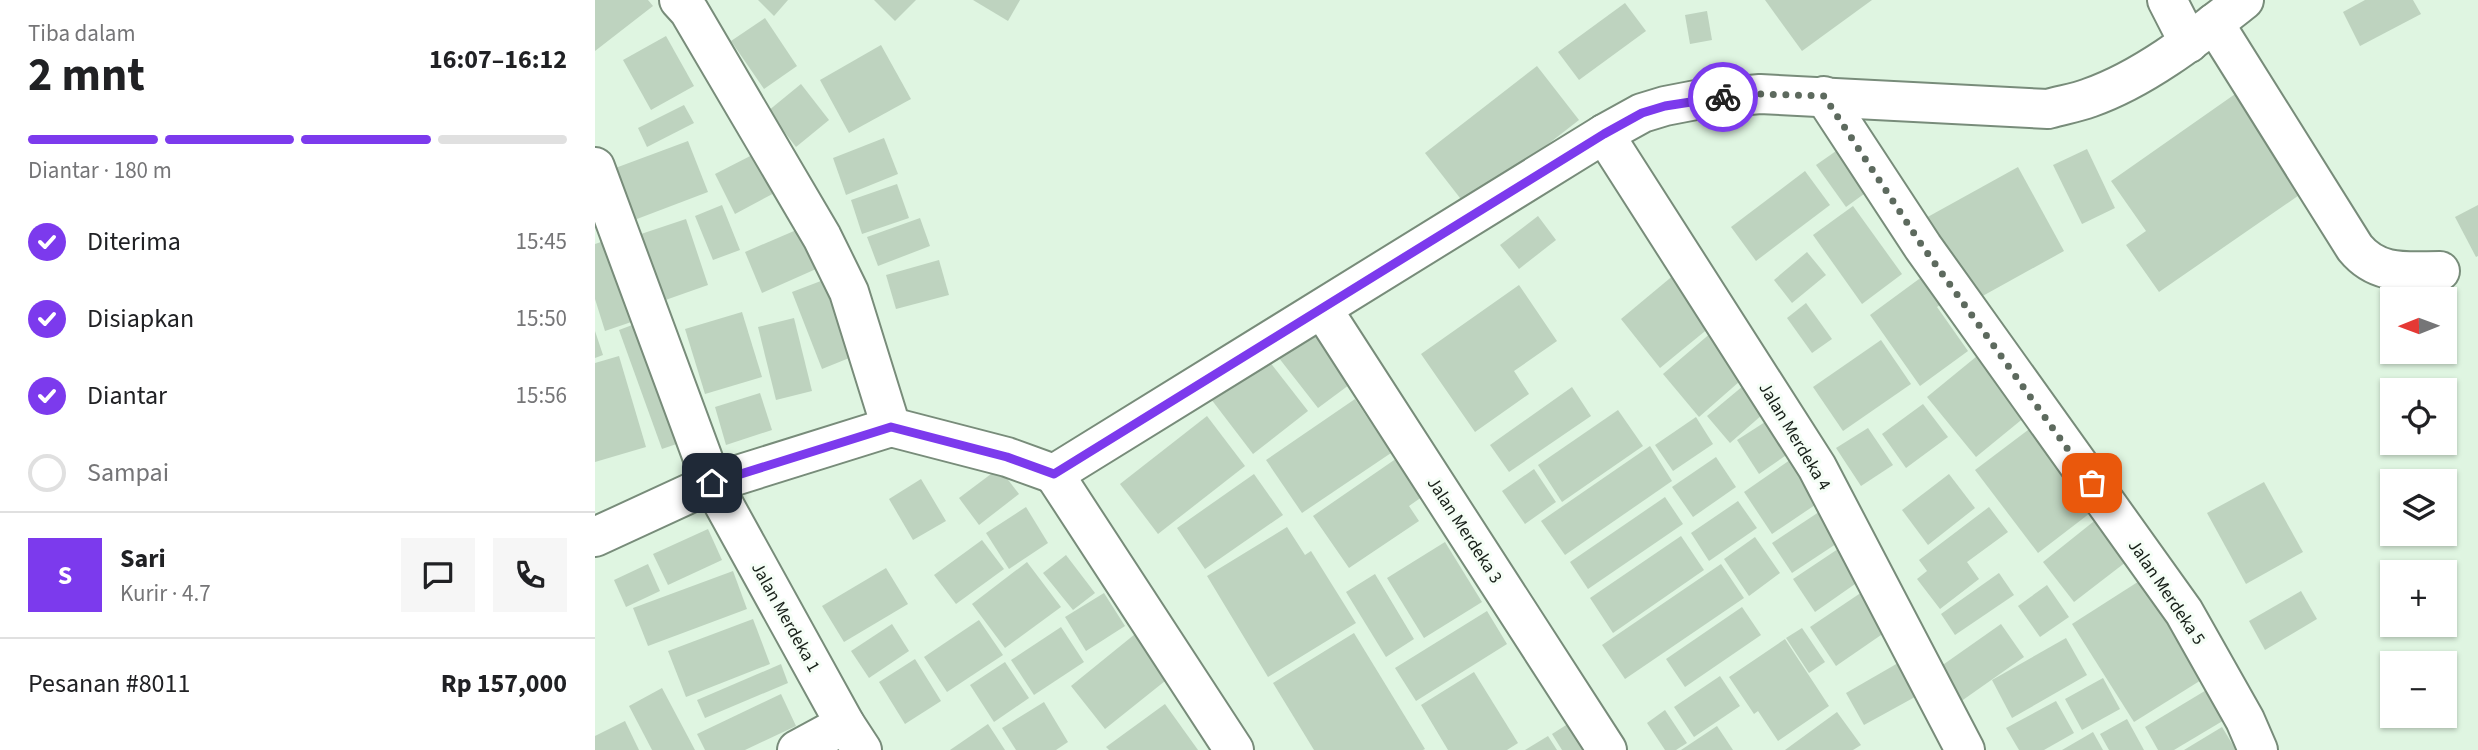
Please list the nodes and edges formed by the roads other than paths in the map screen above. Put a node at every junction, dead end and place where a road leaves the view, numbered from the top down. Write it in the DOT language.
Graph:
graph roads {
  1 [pos="2167,0"];
  2 [pos="2244,0"];
  3 [pos="689,4"];
  4 [pos="2202,33"];
  5 [pos="1824,96"];
  6 [pos="1604,134"];
  7 [pos="595,167"];
  8 [pos="606,227"];
  9 [pos="2440,271"];
  10 [pos="1322,310"];
  11 [pos="891,427"];
  12 [pos="1054,474"];
  13 [pos="712,483"];
  14 [pos="595,537"];
  15 [pos="854,737"];
  16 [pos="797,750"];
  17 [pos="1234,750"];
  18 [pos="1607,750"];
  19 [pos="1965,750"];
  20 [pos="2259,750"];
  1 -- 4 [label="street"];
  2 -- 4 [label="street"];
  3 -- 11 [label="street"];
  4 -- 5 [label="street"];
  4 -- 9 [label="street"];
  5 -- 6 [label="street"];
  5 -- 20 [label="street, Jalan Merdeka 5"];
  6 -- 10 [label="street"];
  6 -- 19 [label="street, Jalan Merdeka 4"];
  7 -- 8 [label="street, Jalan Merdeka 1"];
  8 -- 13 [label="street, Jalan Merdeka 1"];
  10 -- 12 [label="street"];
  10 -- 18 [label="street, Jalan Merdeka 3"];
  11 -- 12 [label="street"];
  11 -- 13 [label="street"];
  12 -- 17 [label="street"];
  13 -- 14 [label="street"];
  13 -- 15 [label="street, Jalan Merdeka 1"];
  15 -- 16 [label="street"];
}
